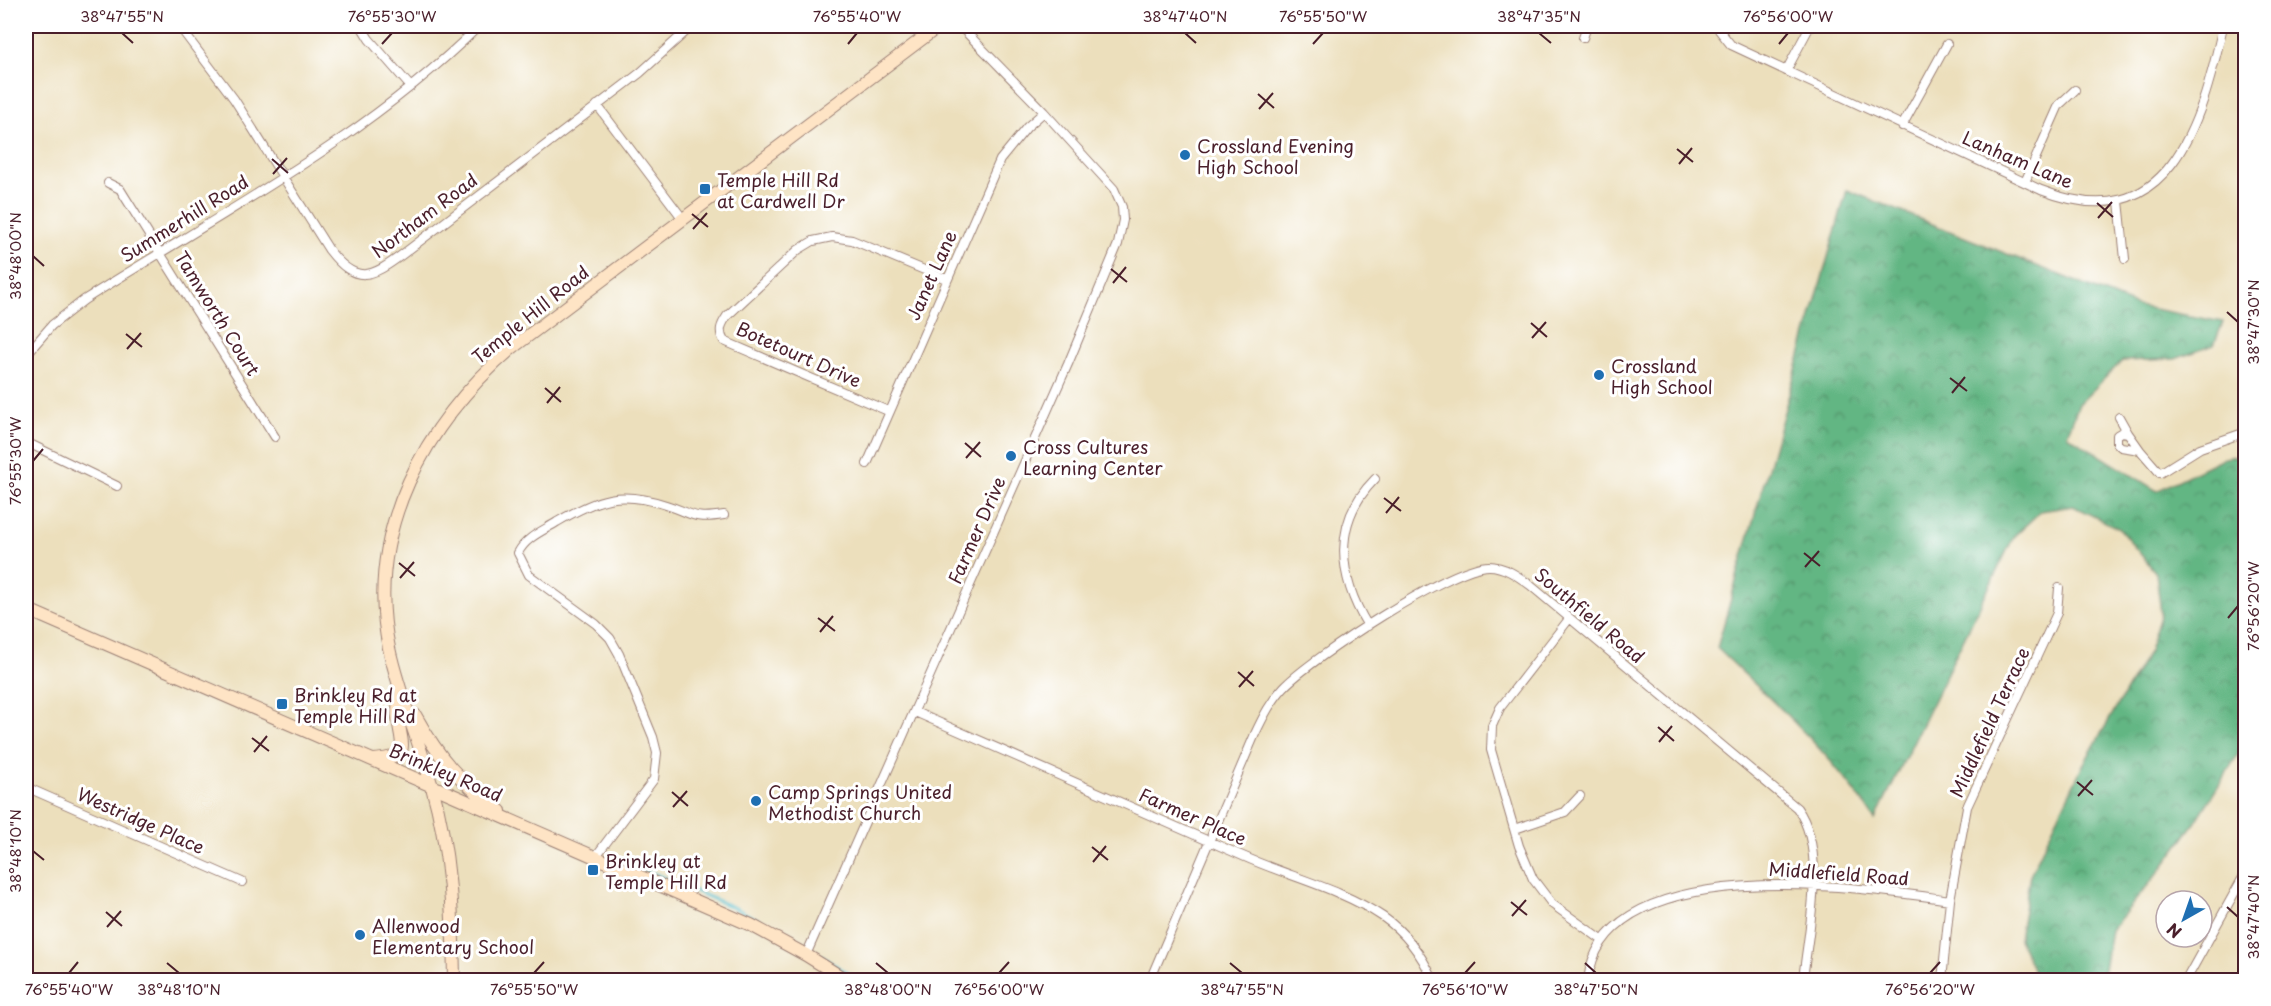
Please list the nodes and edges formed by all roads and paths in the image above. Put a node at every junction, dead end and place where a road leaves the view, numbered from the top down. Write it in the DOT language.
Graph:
graph roads {
  1 [pos="179,26"];
  2 [pos="361,26"];
  3 [pos="479,26"];
  4 [pos="692,26"];
  5 [pos="939,26"];
  6 [pos="960,26"];
  7 [pos="1587,26"];
  8 [pos="1810,26"];
  9 [pos="2223,26"];
  10 [pos="1719,30"];
  11 [pos="1583,38"];
  12 [pos="1947,44"];
  13 [pos="1786,71"];
  14 [pos="410,86"];
  15 [pos="2075,90"];
  16 [pos="597,105"];
  17 [pos="1044,112"];
  18 [pos="1902,126"];
  19 [pos="284,176"];
  20 [pos="2025,182"];
  21 [pos="108,183"];
  22 [pos="2119,201"];
  23 [pos="683,219"];
  24 [pos="160,252"];
  25 [pos="2124,259"];
  26 [pos="946,279"];
  27 [pos="26,355"];
  28 [pos="888,411"];
  29 [pos="2119,417"];
  30 [pos="2246,432"];
  31 [pos="2128,433"];
  32 [pos="275,436"];
  33 [pos="26,442"];
  34 [pos="2140,450"];
  35 [pos="867,464"];
  36 [pos="1375,479"];
  37 [pos="117,486"];
  38 [pos="724,515"];
  39 [pos="2059,588"];
  40 [pos="26,609"];
  41 [pos="1569,619"];
  42 [pos="1368,626"];
  43 [pos="401,691"];
  44 [pos="915,712"];
  45 [pos="372,760"];
  46 [pos="26,787"];
  47 [pos="432,787"];
  48 [pos="1580,796"];
  49 [pos="512,820"];
  50 [pos="1515,829"];
  51 [pos="1211,842"];
  52 [pos="596,856"];
  53 [pos="2246,872"];
  54 [pos="242,882"];
  55 [pos="1813,885"];
  56 [pos="1950,900"];
  57 [pos="1602,940"];
  58 [pos="806,955"];
  59 [pos="454,981"];
  60 [pos="846,981"];
  61 [pos="1150,981"];
  62 [pos="1433,981"];
  63 [pos="1588,981"];
  64 [pos="1803,981"];
  65 [pos="1942,981"];
  66 [pos="2186,981"];
  1 -- 19 [label="street, Northam Road"];
  2 -- 14 [label="street"];
  3 -- 14 [label="street, Summerhill Road"];
  4 -- 16 [label="street, Northam Road"];
  5 -- 23 [label="main road, Temple Hill Road"];
  6 -- 17 [label="street, Farmer Drive"];
  7 -- 11 [label="street"];
  8 -- 13 [label="street"];
  9 -- 22 [label="street, Lanham Lane"];
  10 -- 13 [label="street, Lanham Lane"];
  12 -- 18 [label="street"];
  13 -- 18 [label="street, Lanham Lane"];
  14 -- 19 [label="street, Summerhill Road"];
  15 -- 20 [label="street"];
  16 -- 19 [label="street, Northam Road"];
  16 -- 23 [label="street"];
  17 -- 26 [label="street, Janet Lane"];
  17 -- 44 [label="street, Farmer Drive"];
  18 -- 20 [label="street, Lanham Lane"];
  19 -- 24 [label="street, Summerhill Road"];
  20 -- 22 [label="street, Lanham Lane"];
  21 -- 24 [label="street, Tamworth Court"];
  22 -- 25 [label="street"];
  23 -- 43 [label="main road, Temple Hill Road"];
  24 -- 27 [label="street, Summerhill Road"];
  24 -- 32 [label="street, Tamworth Court"];
  26 -- 28 [label="street, Janet Lane"];
  26 -- 28 [label="street, Botetourt Drive"];
  28 -- 35 [label="street, Janet Lane"];
  29 -- 31 [label="street"];
  30 -- 34 [label="street"];
  31 -- 34 [label="street"];
  31 -- 34 [label="street"];
  33 -- 37 [label="street"];
  36 -- 42 [label="street"];
  38 -- 52 [label="street"];
  39 -- 56 [label="street, Middlefield Terrace"];
  40 -- 45 [label="main road, Brinkley Road"];
  41 -- 42 [label="street, Southfield Road"];
  41 -- 50 [label="street"];
  41 -- 55 [label="street, Southfield Road"];
  42 -- 51 [label="street, Southfield Road"];
  43 -- 45 [label="main road"];
  43 -- 47 [label="main road, Temple Hill Road"];
  43 -- 49 [label="main road"];
  44 -- 51 [label="street, Farmer Place"];
  44 -- 58 [label="street, Farmer Drive"];
  45 -- 47 [label="main road, Brinkley Road"];
  46 -- 54 [label="street, Westridge Place"];
  47 -- 49 [label="main road, Brinkley Road"];
  47 -- 59 [label="main road, Temple Hill Road"];
  48 -- 50 [label="street"];
  49 -- 52 [label="main road, Brinkley Road"];
  50 -- 57 [label="street"];
  51 -- 61 [label="street, Southfield Road"];
  51 -- 62 [label="street, Farmer Place"];
  52 -- 58 [label="main road, Brinkley Road"];
  53 -- 66 [label="street"];
  55 -- 56 [label="street, Middlefield Road"];
  55 -- 57 [label="street, Middlefield Road"];
  55 -- 64 [label="street, Southfield Road"];
  56 -- 65 [label="street, Middlefield Terrace"];
  57 -- 63 [label="street, Middlefield Road"];
  58 -- 60 [label="main road, Brinkley Road"];
}
